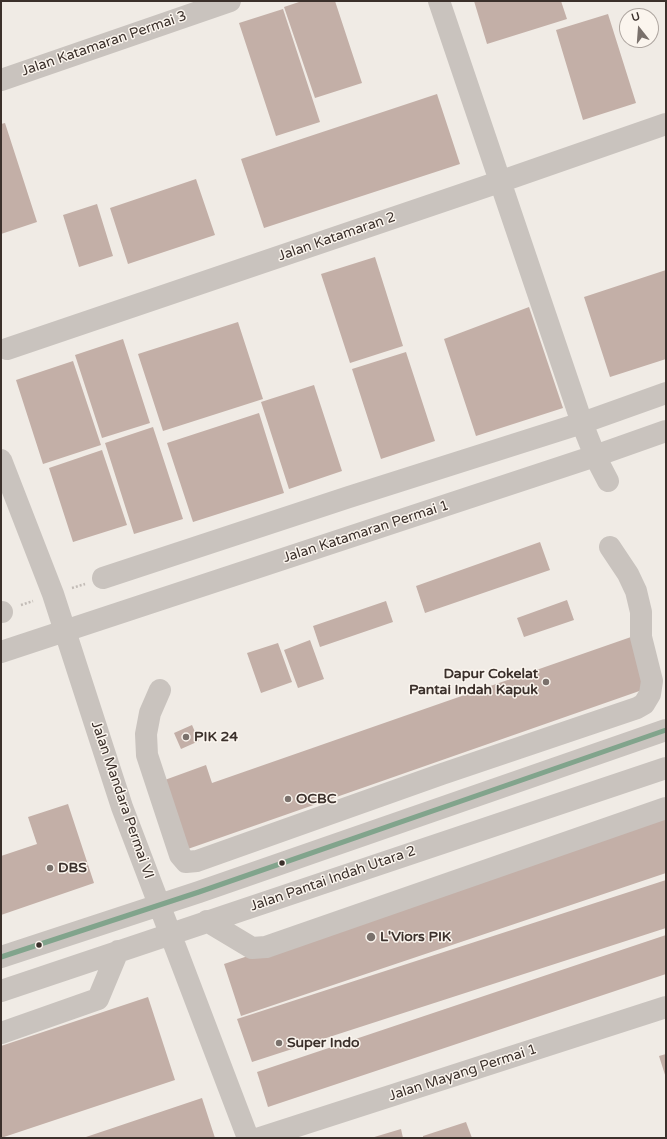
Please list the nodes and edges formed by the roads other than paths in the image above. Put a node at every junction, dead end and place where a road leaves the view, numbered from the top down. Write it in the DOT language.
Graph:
graph roads {
  1 [pos="230,1"];
  2 [pos="439,1"];
  3 [pos="1,80"];
  4 [pos="666,124"];
  5 [pos="502,181"];
  6 [pos="7,348"];
  7 [pos="666,393"];
  8 [pos="582,423"];
  9 [pos="666,431"];
  10 [pos="595,456"];
  11 [pos="1,460"];
  12 [pos="608,480"];
  13 [pos="610,547"];
  14 [pos="103,578"];
  15 [pos="65,631"];
  16 [pos="1,652"];
  17 [pos="160,690"];
  18 [pos="666,730"];
  19 [pos="666,768"];
  20 [pos="666,808"];
  21 [pos="190,862"];
  22 [pos="199,892"];
  23 [pos="158,906"];
  24 [pos="207,922"];
  25 [pos="170,934"];
  26 [pos="118,951"];
  27 [pos="1,957"];
  28 [pos="1,991"];
  29 [pos="666,1008"];
  30 [pos="1,1033"];
  31 [pos="248,1138"];
  32 [pos="260,1138"];
  1 -- 3 [label="street, Jalan Katamaran Permai 3"];
  2 -- 5 [label="street"];
  4 -- 5 [label="street, Jalan Katamaran 2"];
  5 -- 6 [label="street, Jalan Katamaran 2"];
  5 -- 8 [label="street"];
  7 -- 8 [label="street"];
  8 -- 10 [label="street"];
  8 -- 14 [label="street"];
  9 -- 10 [label="street, Jalan Katamaran Permai 1"];
  10 -- 12 [label="street"];
  10 -- 15 [label="street, Jalan Katamaran Permai 1"];
  11 -- 15 [label="street, Jalan Mandara Permai VI"];
  13 -- 21 [label="street"];
  15 -- 16 [label="street, Jalan Katamaran Permai 1"];
  15 -- 23 [label="street, Jalan Mandara Permai VI"];
  17 -- 21 [label="street"];
  18 -- 22 [label="street"];
  19 -- 24 [label="street, Jalan Pantai Indah Utara 2"];
  20 -- 24 [label="street"];
  21 -- 22 [label="street"];
  22 -- 23 [label="street"];
  23 -- 25 [label="street, Jalan Mandara Permai VI"];
  23 -- 27 [label="street"];
  24 -- 25 [label="street, Jalan Pantai Indah Utara 2"];
  25 -- 26 [label="street, Jalan Pantai Indah Utara 2"];
  25 -- 31 [label="street, Jalan Mandara Permai VI"];
  26 -- 28 [label="street, Jalan Pantai Indah Utara 2"];
  26 -- 30 [label="street"];
  29 -- 32 [label="street, Jalan Mayang Permai 1"];
}
